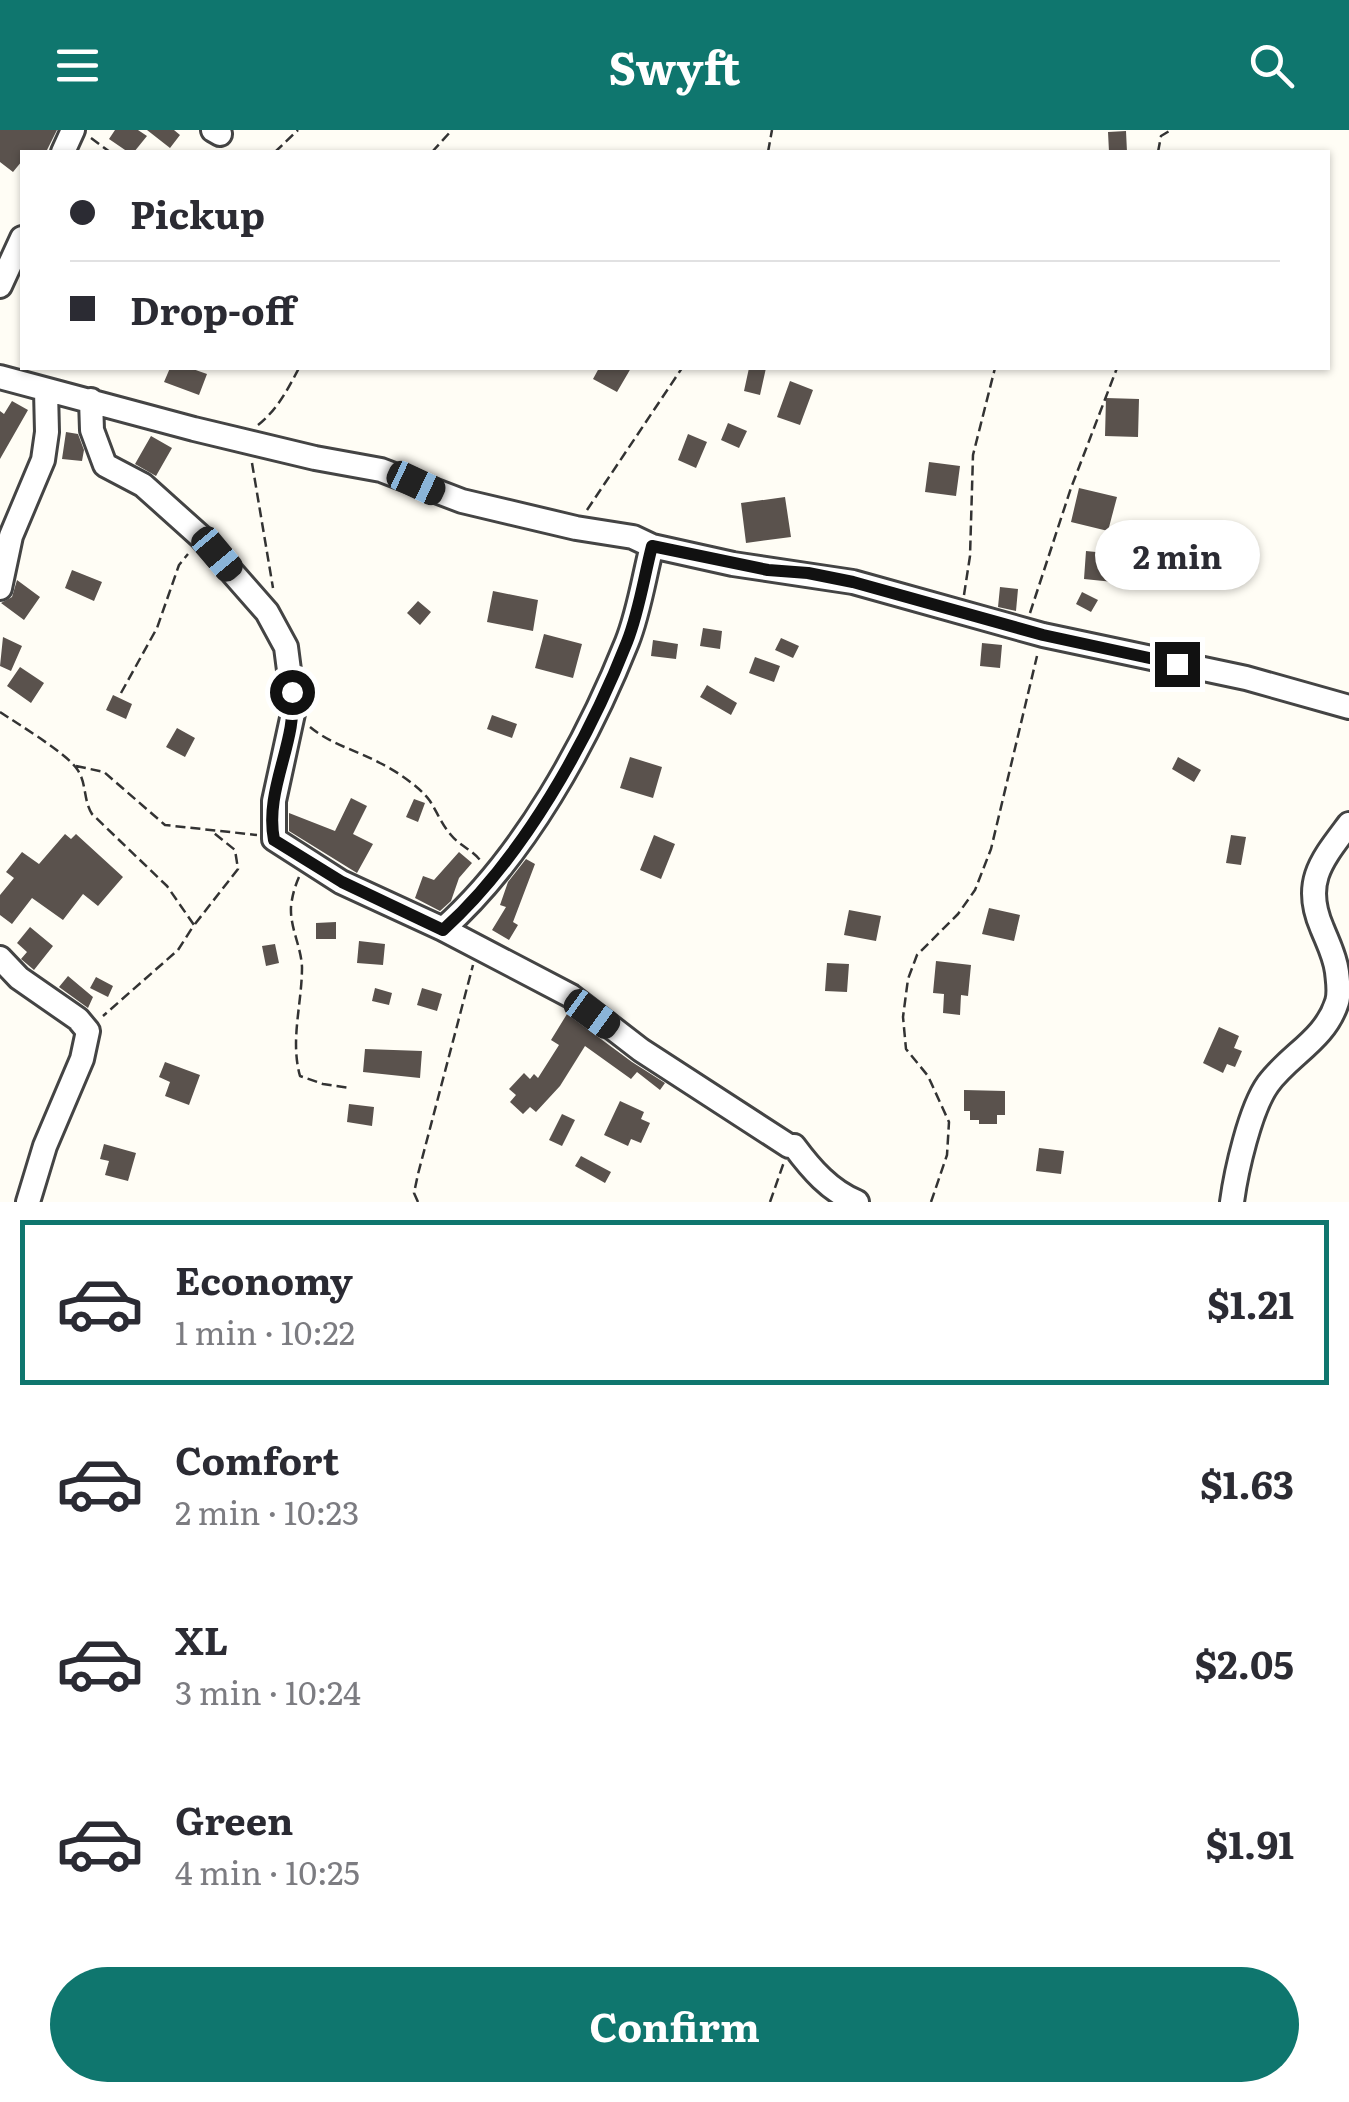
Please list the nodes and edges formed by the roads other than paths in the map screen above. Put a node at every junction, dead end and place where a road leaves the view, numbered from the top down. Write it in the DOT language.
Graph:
graph roads {
  1 [pos="20,242"];
  2 [pos="0,286"];
  3 [pos="0,377"];
  4 [pos="46,391"];
  5 [pos="90,400"];
  6 [pos="652,546"];
  7 [pos="0,588"];
  8 [pos="1349,707"];
  9 [pos="1349,824"];
  10 [pos="443,930"];
  11 [pos="0,958"];
  12 [pos="28,1202"];
  13 [pos="857,1202"];
  14 [pos="1232,1202"];
  1 -- 2 [label="street"];
  3 -- 4 [label="street"];
  4 -- 5 [label="street"];
  4 -- 7 [label="street"];
  5 -- 6 [label="street"];
  5 -- 10 [label="street"];
  6 -- 8 [label="street"];
  6 -- 10 [label="street"];
  9 -- 14 [label="street"];
  10 -- 13 [label="street"];
  11 -- 12 [label="street"];
}
